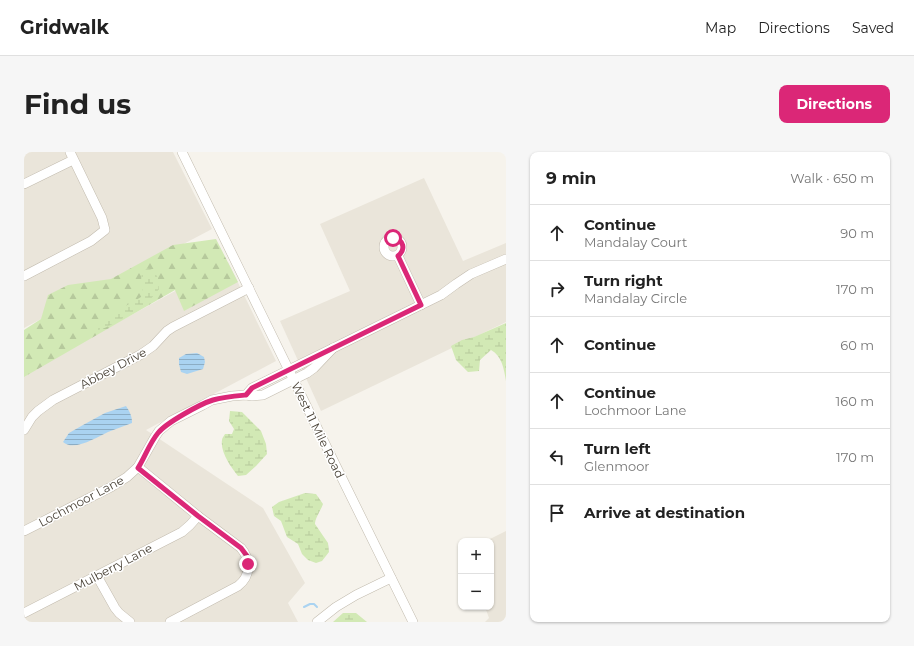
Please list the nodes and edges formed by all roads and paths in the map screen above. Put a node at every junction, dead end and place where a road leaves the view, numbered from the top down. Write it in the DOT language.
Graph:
graph roads {
  1 [pos="182,152"];
  2 [pos="72,156"];
  3 [pos="24,184"];
  4 [pos="398,256"];
  5 [pos="506,259"];
  6 [pos="24,276"];
  7 [pos="249,288"];
  8 [pos="421,305"];
  9 [pos="333,348"];
  10 [pos="289,370"];
  11 [pos="294,380"];
  12 [pos="246,395"];
  13 [pos="24,430"];
  14 [pos="138,468"];
  15 [pos="198,516"];
  16 [pos="24,530"];
  17 [pos="97,576"];
  18 [pos="391,578"];
  19 [pos="24,613"];
  20 [pos="130,622"];
  21 [pos="170,622"];
  22 [pos="317,622"];
  23 [pos="413,622"];
  1 -- 7 [label="street, West 11 Mile Road"];
  2 -- 3 [label="street"];
  2 -- 6 [label="street"];
  4 -- 8 [label="street"];
  5 -- 8 [label="street"];
  7 -- 10 [label="street, West 11 Mile Road"];
  7 -- 13 [label="street, Abbey Drive"];
  8 -- 9 [label="street"];
  9 -- 10 [label="street"];
  9 -- 11 [label="street, Lochmoor Lane"];
  10 -- 11 [label="street, West 11 Mile Road"];
  10 -- 12 [label="street"];
  11 -- 12 [label="street, Lochmoor Lane"];
  11 -- 18 [label="street, West 11 Mile Road"];
  12 -- 14 [label="street, Lochmoor Lane"];
  14 -- 15 [label="street"];
  14 -- 16 [label="street, Lochmoor Lane"];
  15 -- 17 [label="street, Mulberry Lane"];
  15 -- 21 [label="street"];
  17 -- 19 [label="street, Mulberry Lane"];
  17 -- 20 [label="street"];
  18 -- 22 [label="street"];
  18 -- 23 [label="street, West 11 Mile Road"];
}
